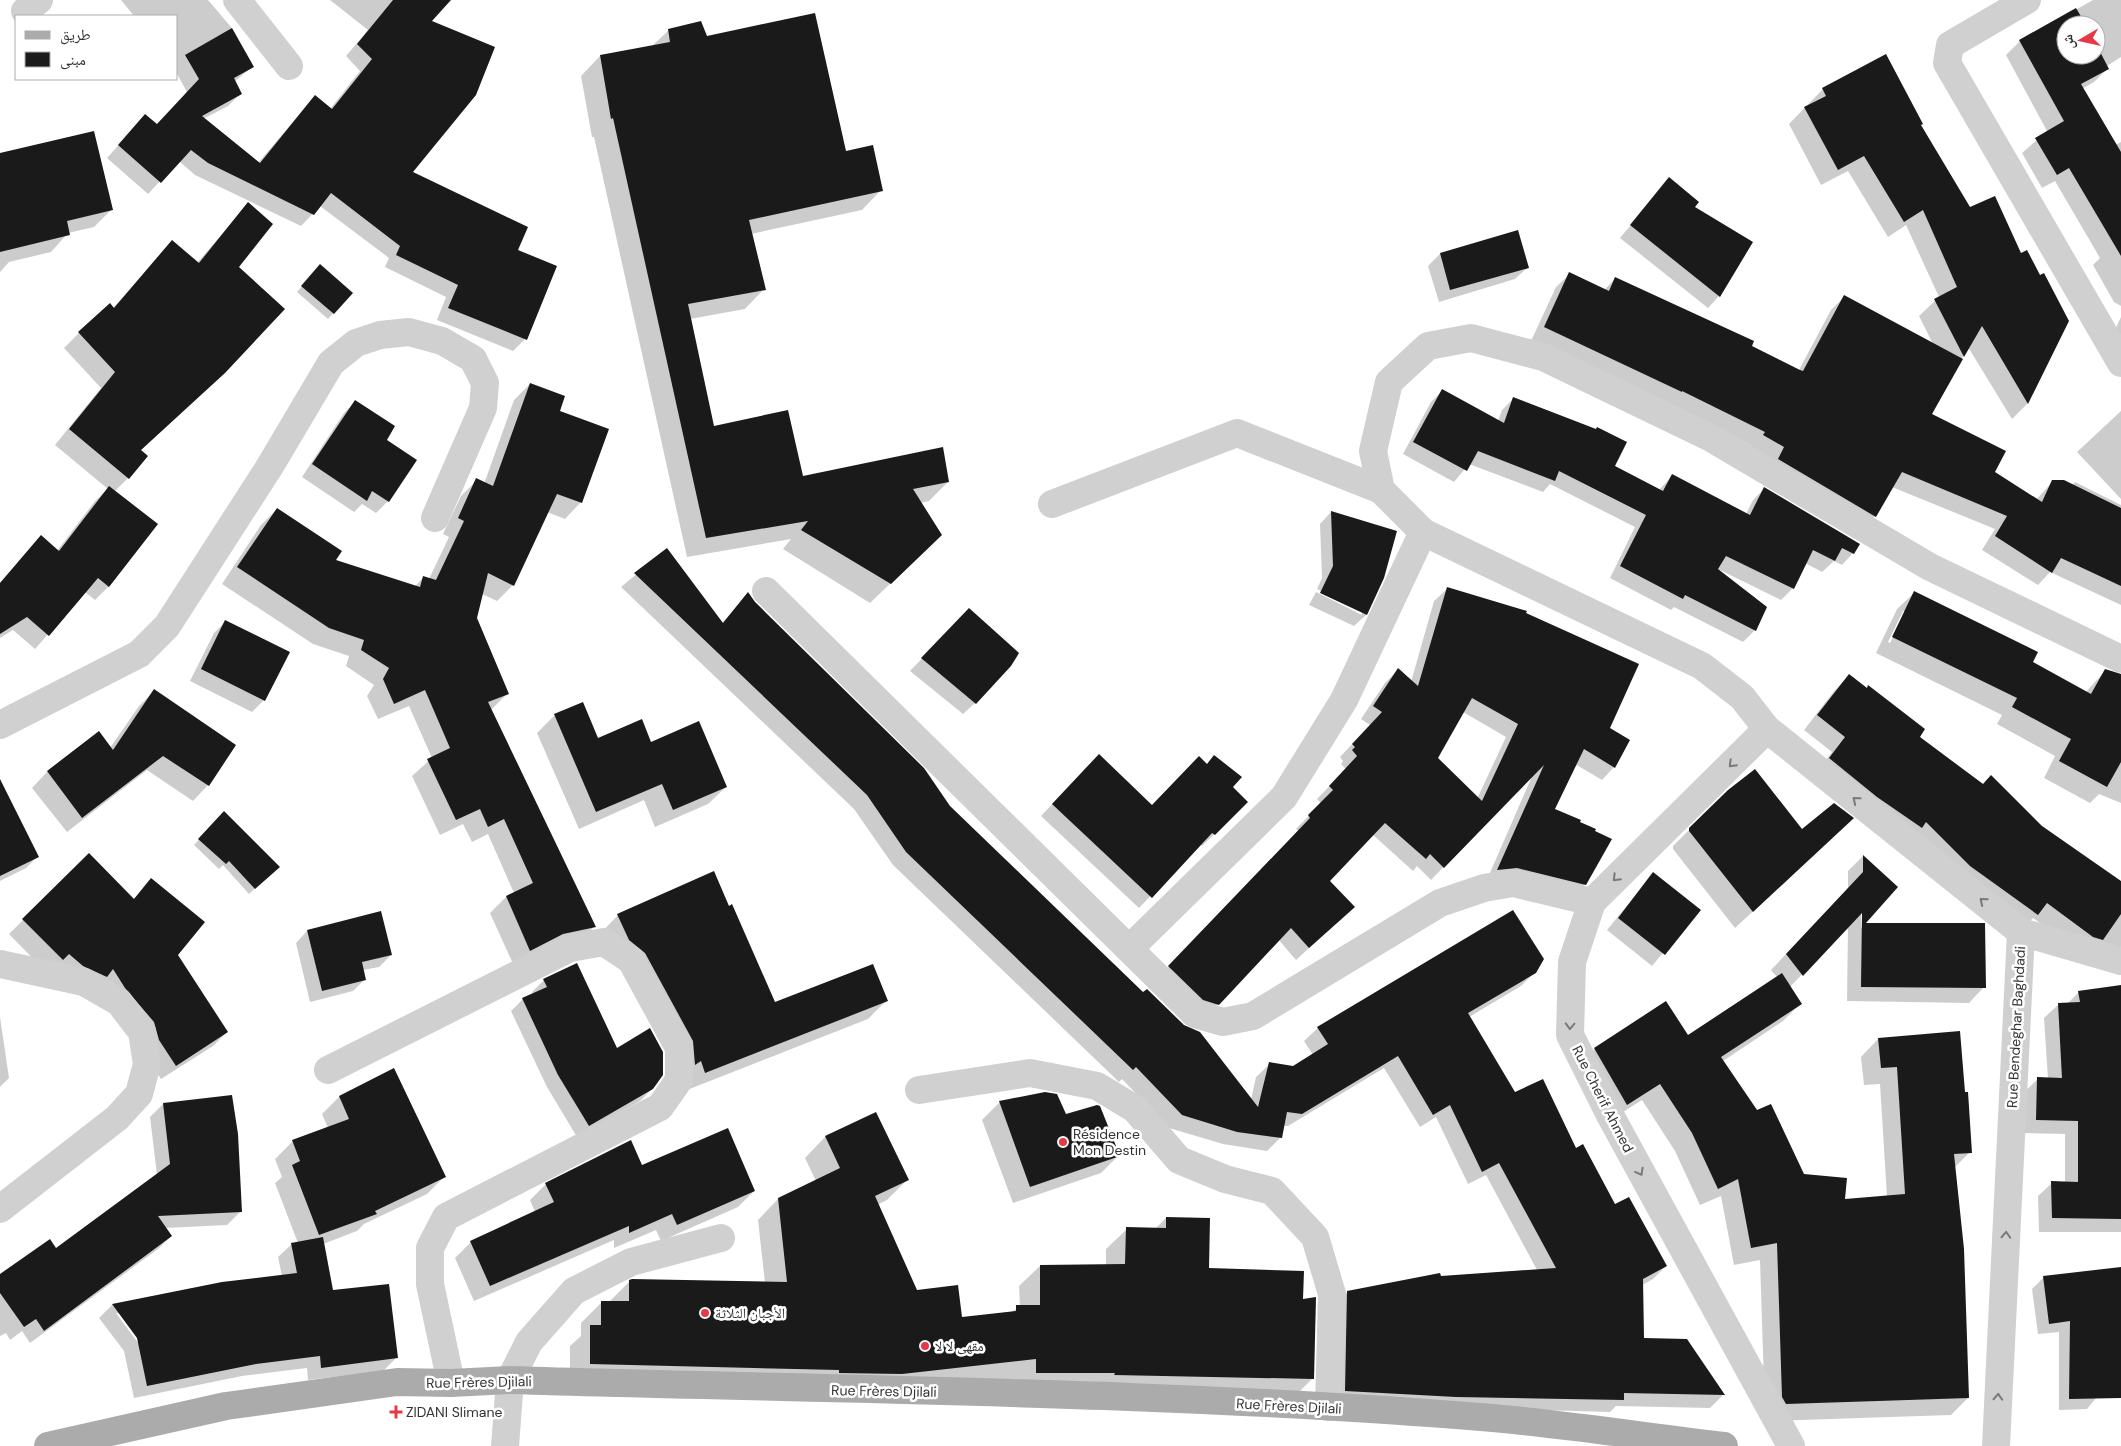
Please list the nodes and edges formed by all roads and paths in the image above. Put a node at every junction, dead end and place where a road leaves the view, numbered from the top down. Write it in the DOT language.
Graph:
graph roads {
  1 [pos="237,0"];
  2 [pos="2027,0"];
  3 [pos="289,66"];
  4 [pos="2121,363"];
  5 [pos="1381,490"];
  6 [pos="1052,504"];
  7 [pos="435,518"];
  8 [pos="1423,532"];
  9 [pos="766,591"];
  10 [pos="2121,659"];
  11 [pos="0,725"];
  12 [pos="1767,730"];
  13 [pos="1592,902"];
  14 [pos="2021,932"];
  15 [pos="1129,949"];
  16 [pos="2121,961"];
  17 [pos="0,964"];
  18 [pos="328,1070"];
  19 [pos="919,1090"];
  20 [pos="0,1209"];
  21 [pos="721,1238"];
  22 [pos="510,1380"];
  23 [pos="451,1383"];
  24 [pos="1329,1407"];
  25 [pos="48,1446"];
  26 [pos="505,1446"];
  27 [pos="1724,1446"];
  28 [pos="1791,1446"];
  29 [pos="1996,1446"];
  1 -- 3 [label="street"];
  2 -- 4 [label="street"];
  5 -- 6 [label="street"];
  5 -- 8 [label="street, Rue Bendeghar Baghdadi"];
  5 -- 10 [label="street"];
  7 -- 11 [label="street"];
  8 -- 12 [label="street, Rue Bendeghar Baghdadi"];
  8 -- 15 [label="street"];
  9 -- 15 [label="street"];
  12 -- 13 [label="street, Rue Cherif Ahmed, one-way"];
  14 -- 12 [label="street, Rue Bendeghar Baghdadi, one-way"];
  13 -- 15 [label="street"];
  13 -- 28 [label="street, Rue Cherif Ahmed, one-way"];
  14 -- 16 [label="street"];
  29 -- 14 [label="street, Rue Bendeghar Baghdadi, one-way"];
  17 -- 20 [label="street"];
  18 -- 23 [label="street"];
  19 -- 24 [label="street"];
  21 -- 22 [label="street"];
  22 -- 23 [label="main road, Rue Frères Djilali"];
  22 -- 24 [label="main road, Rue Frères Djilali"];
  22 -- 26 [label="street"];
  23 -- 25 [label="main road, Rue Frères Djilali"];
  24 -- 27 [label="main road, Rue Frères Djilali"];
}
